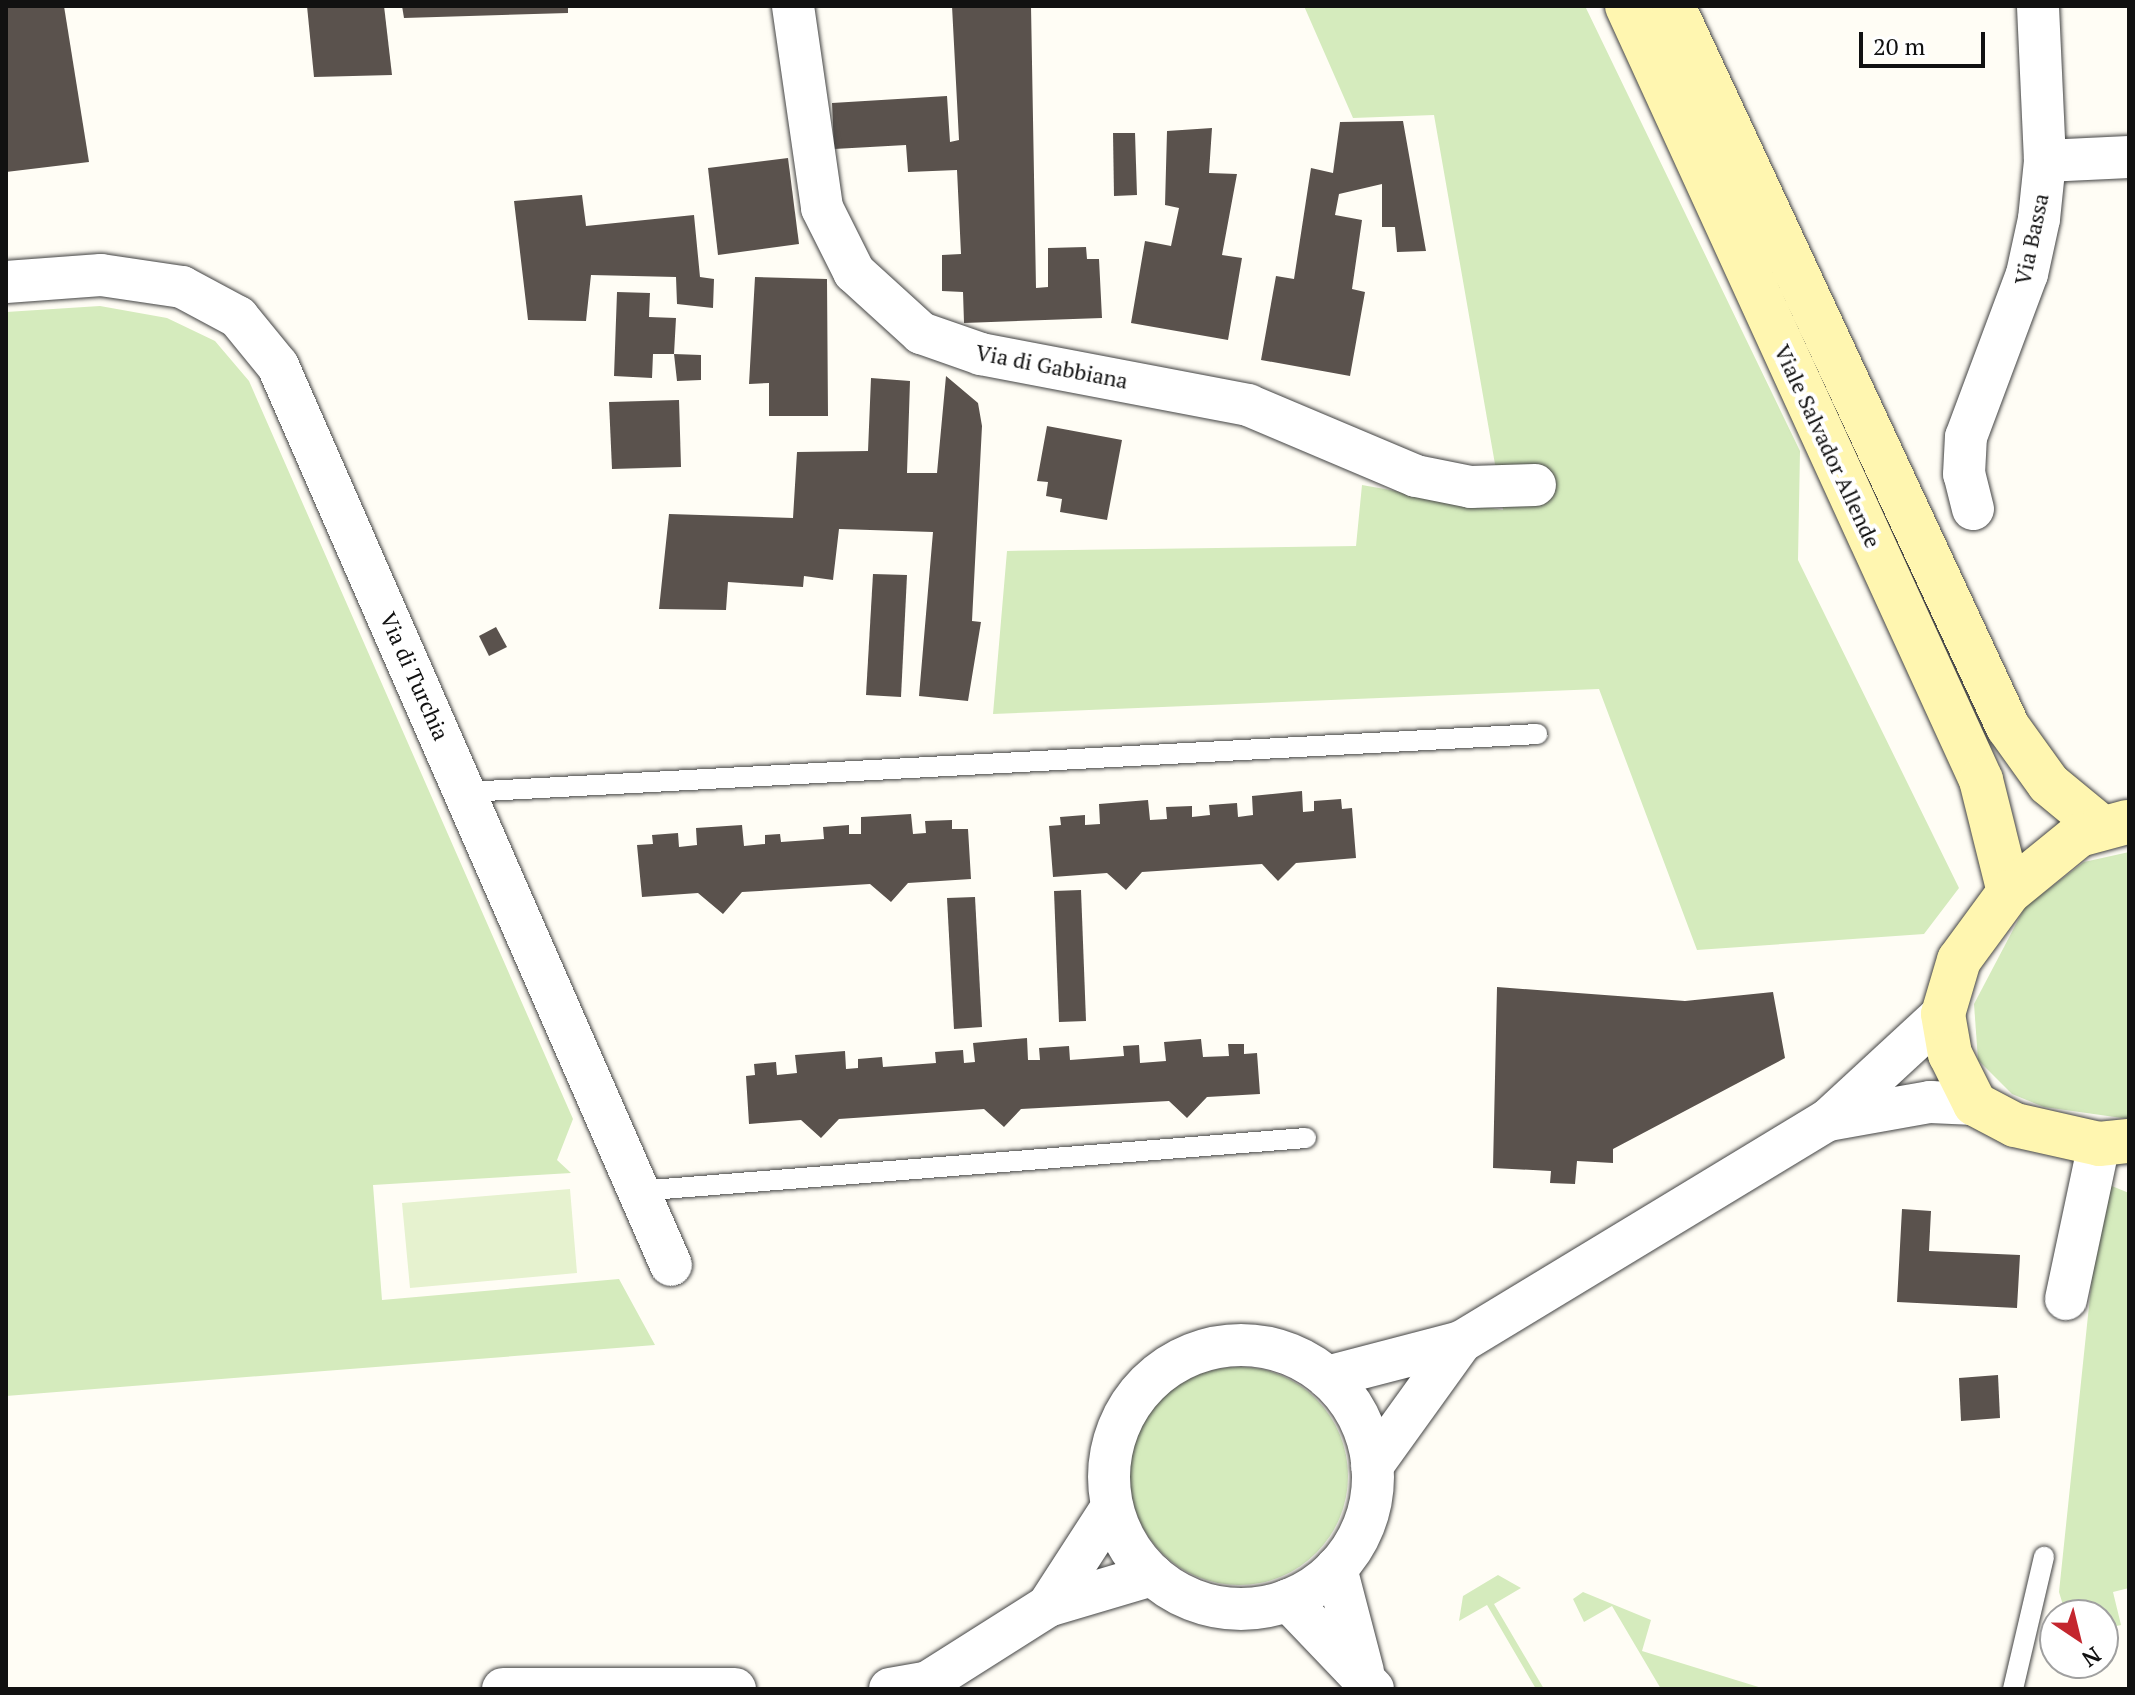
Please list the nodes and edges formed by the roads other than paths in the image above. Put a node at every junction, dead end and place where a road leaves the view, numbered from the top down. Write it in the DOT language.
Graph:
graph roads {
  1 [pos="793,6"];
  2 [pos="1627,6"];
  3 [pos="1673,6"];
  4 [pos="2038,6"];
  5 [pos="2129,157"];
  6 [pos="2045,161"];
  7 [pos="6,282"];
  8 [pos="1535,485"];
  9 [pos="1973,509"];
  10 [pos="1537,734"];
  11 [pos="467,792"];
  12 [pos="2115,824"];
  13 [pos="2009,892"];
  14 [pos="1943,1014"];
  15 [pos="1975,1104"];
  16 [pos="1828,1120"];
  17 [pos="1306,1138"];
  18 [pos="2120,1145"];
  19 [pos="638,1191"];
  20 [pos="671,1265"];
  21 [pos="2066,1299"];
  22 [pos="1461,1342"];
  23 [pos="1327,1377"];
  24 [pos="1372,1466"];
  25 [pos="1112,1507"];
  26 [pos="2044,1557"];
  27 [pos="1336,1568"];
  28 [pos="1152,1575"];
  29 [pos="1288,1600"];
  30 [pos="1048,1606"];
  31 [pos="1368,1681"];
  32 [pos="503,1689"];
  33 [pos="735,1689"];
  34 [pos="890,1689"];
  35 [pos="2013,1689"];
  1 -- 8 [label="street, Via di Gabbiana"];
  2 -- 13 [label="main road, Viale Salvador Allende"];
  3 -- 12 [label="main road, Viale Salvador Allende"];
  4 -- 6 [label="street, Via Bassa"];
  5 -- 6 [label="street"];
  6 -- 9 [label="street, Via Bassa"];
  7 -- 11 [label="street, Via di Turchia"];
  10 -- 11 [label="lane"];
  11 -- 19 [label="street, Via di Turchia"];
  12 -- 13 [label="main road, Viale Salvador Allende"];
  13 -- 14 [label="main road, Viale Salvador Allende"];
  14 -- 15 [label="main road, Viale Salvador Allende"];
  14 -- 16 [label="street"];
  15 -- 16 [label="street"];
  15 -- 18 [label="main road"];
  16 -- 22 [label="street"];
  17 -- 19 [label="lane"];
  18 -- 21 [label="street"];
  19 -- 20 [label="street, Via di Turchia"];
  22 -- 23 [label="street"];
  22 -- 24 [label="street"];
  23 -- 24 [label="street"];
  23 -- 25 [label="street"];
  24 -- 27 [label="street"];
  25 -- 28 [label="street"];
  25 -- 30 [label="street"];
  26 -- 35 [label="lane"];
  27 -- 29 [label="street"];
  27 -- 31 [label="street"];
  28 -- 29 [label="street"];
  28 -- 30 [label="street"];
  29 -- 31 [label="street"];
  30 -- 34 [label="street"];
  32 -- 33 [label="street"];
}
